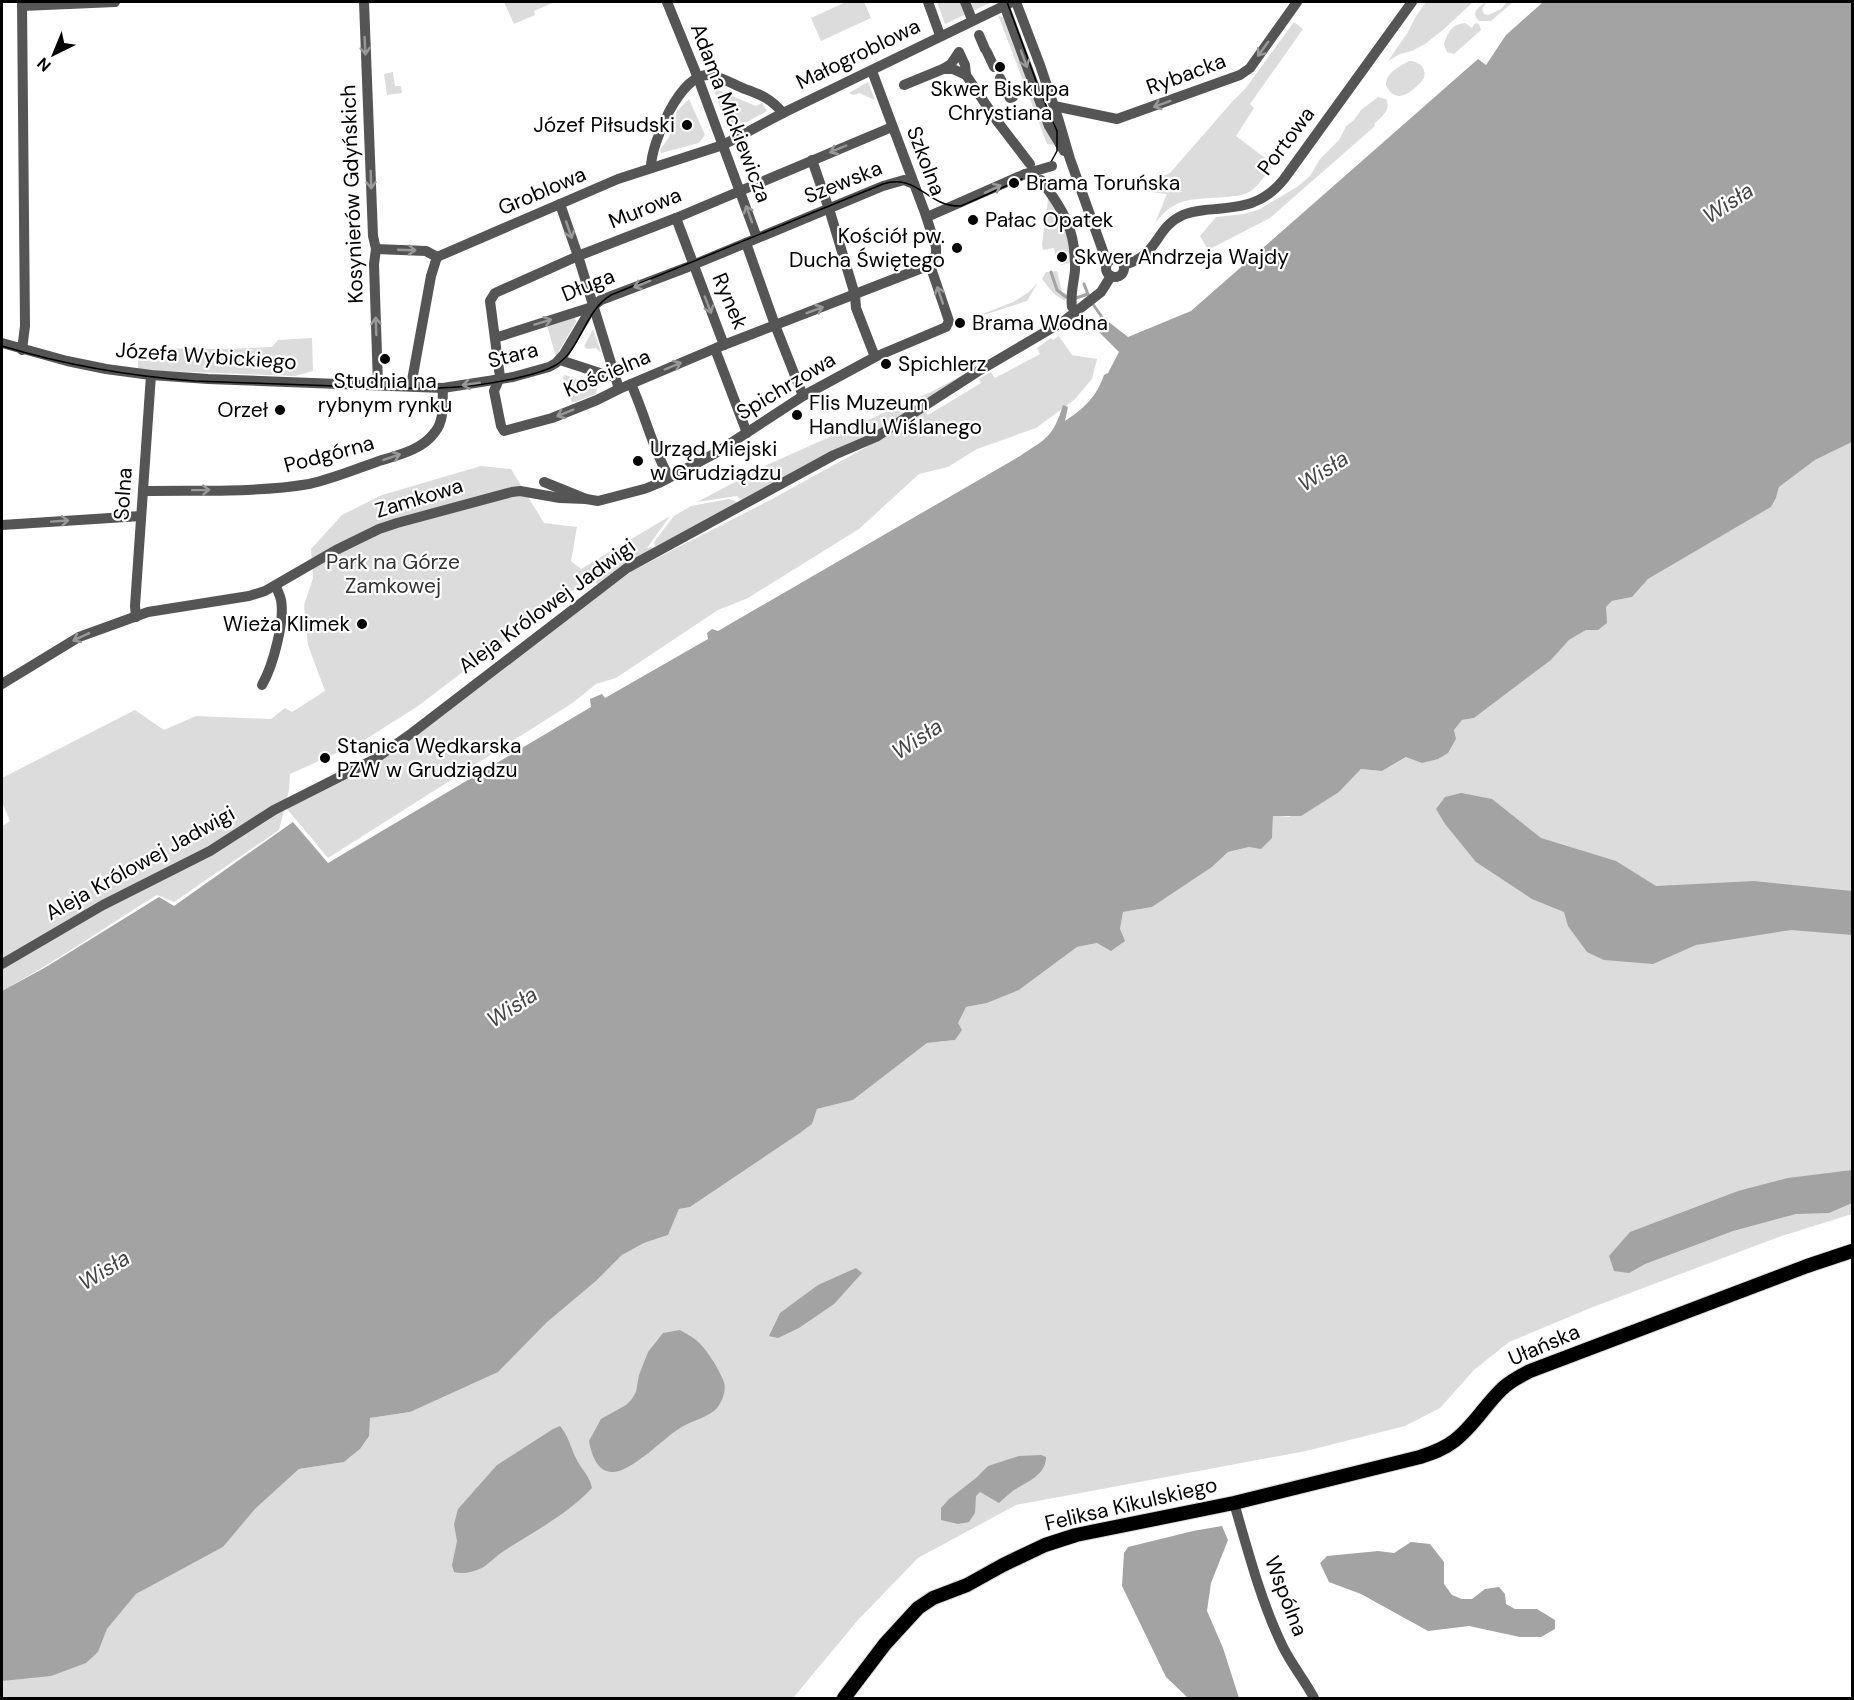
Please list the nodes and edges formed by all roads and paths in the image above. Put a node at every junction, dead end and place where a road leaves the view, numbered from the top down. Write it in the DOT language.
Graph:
graph roads {
  1 [pos="115,2"];
  2 [pos="363,2"];
  3 [pos="667,2"];
  4 [pos="928,2"];
  5 [pos="965,2"];
  6 [pos="1009,2"];
  7 [pos="1297,2"];
  8 [pos="1412,2"];
  9 [pos="22,4"];
  10 [pos="940,35"];
  11 [pos="943,69"];
  12 [pos="872,71"];
  13 [pos="966,75"];
  14 [pos="698,78"];
  15 [pos="904,85"];
  16 [pos="1013,97"];
  17 [pos="1054,106"];
  18 [pos="783,113"];
  19 [pos="892,127"];
  20 [pos="723,145"];
  21 [pos="1070,159"];
  22 [pos="812,160"];
  23 [pos="651,167"];
  24 [pos="1027,169"];
  25 [pos="1041,180"];
  26 [pos="914,184"];
  27 [pos="740,190"];
  28 [pos="560,204"];
  29 [pos="829,209"];
  30 [pos="927,217"];
  31 [pos="676,218"];
  32 [pos="752,240"];
  33 [pos="376,249"];
  34 [pos="578,255"];
  35 [pos="437,257"];
  36 [pos="1109,261"];
  37 [pos="693,264"];
  38 [pos="930,265"];
  39 [pos="1124,265"];
  40 [pos="1111,276"];
  41 [pos="855,295"];
  42 [pos="592,307"];
  43 [pos="1077,308"];
  44 [pos="775,325"];
  45 [pos="495,338"];
  46 [pos="2,344"];
  47 [pos="719,347"];
  48 [pos="22,350"];
  49 [pos="875,357"];
  50 [pos="560,360"];
  51 [pos="614,374"];
  52 [pos="151,375"];
  53 [pos="499,380"];
  54 [pos="631,384"];
  55 [pos="378,385"];
  56 [pos="411,386"];
  57 [pos="443,388"];
  58 [pos="619,389"];
  59 [pos="803,396"];
  60 [pos="504,431"];
  61 [pos="747,433"];
  62 [pos="669,477"];
  63 [pos="544,482"];
  64 [pos="143,491"];
  65 [pos="586,499"];
  66 [pos="141,516"];
  67 [pos="2,525"];
  68 [pos="276,586"];
  69 [pos="136,616"];
  70 [pos="2,684"];
  71 [pos="262,684"];
  72 [pos="2,964"];
  73 [pos="1852,1251"];
  74 [pos="1234,1503"];
  75 [pos="844,1698"];
  76 [pos="1314,1698"];
  1 -- 9 [label="street"];
  2 -- 33 [label="street, Kosynierów Gdyńskich, one-way"];
  3 -- 14 [label="street, Adama Mickiewicza"];
  4 -- 10 [label="street"];
  5 -- 16 [label="street"];
  6 -- 10 [label="street, Małogroblowa"];
  6 -- 17 [label="street"];
  6 -- 21 [label="street, one-way"];
  7 -- 17 [label="street, Rybacka, one-way"];
  8 -- 39 [label="street, Portowa"];
  9 -- 48 [label="street"];
  10 -- 12 [label="street, Małogroblowa"];
  11 -- 13 [label="street"];
  11 -- 13 [label="street"];
  11 -- 15 [label="street"];
  12 -- 18 [label="street, Małogroblowa"];
  12 -- 19 [label="street, Szkolna"];
  13 -- 24 [label="street"];
  14 -- 18 [label="street"];
  14 -- 20 [label="street, Adama Mickiewicza"];
  14 -- 23 [label="street"];
  17 -- 21 [label="street"];
  18 -- 20 [label="street, Małogroblowa"];
  19 -- 22 [label="street, Murowa, one-way"];
  19 -- 26 [label="street, Szkolna"];
  20 -- 23 [label="street, Groblowa"];
  20 -- 27 [label="street, Adama Mickiewicza"];
  21 -- 24 [label="street, bridge"];
  21 -- 36 [label="street"];
  22 -- 27 [label="street, Murowa"];
  22 -- 29 [label="street"];
  23 -- 28 [label="street, Groblowa"];
  30 -- 24 [label="street, one-way"];
  25 -- 43 [label="street"];
  26 -- 29 [label="street, Szewska"];
  26 -- 30 [label="street, Szkolna"];
  27 -- 31 [label="street, Murowa"];
  32 -- 27 [label="street, Adama Mickiewicza, one-way"];
  28 -- 34 [label="street, one-way"];
  28 -- 35 [label="street, Groblowa"];
  29 -- 32 [label="street, Szewska"];
  29 -- 41 [label="street"];
  30 -- 38 [label="street, Szkolna"];
  31 -- 34 [label="street, Murowa"];
  31 -- 37 [label="street"];
  32 -- 37 [label="street, Rynek"];
  32 -- 44 [label="street, Rynek"];
  33 -- 35 [label="street, one-way"];
  55 -- 33 [label="street, Kosynierów Gdyńskich, one-way"];
  34 -- 42 [label="street"];
  34 -- 45 [label="street, Murowa"];
  35 -- 56 [label="street"];
  36 -- 39 [label="street"];
  36 -- 40 [label="street"];
  37 -- 42 [label="street, Długa, one-way"];
  37 -- 47 [label="street, Rynek, one-way"];
  38 -- 41 [label="street"];
  49 -- 38 [label="street, Spichrzowa, one-way"];
  39 -- 40 [label="street"];
  40 -- 43 [label="street, Aleja Królowej Jadwigi"];
  44 -- 41 [label="street, one-way"];
  41 -- 49 [label="street"];
  45 -- 42 [label="street, Długa, one-way"];
  42 -- 50 [label="street, Stara"];
  42 -- 51 [label="street"];
  43 -- 72 [label="street, Aleja Królowej Jadwigi"];
  44 -- 47 [label="street, Rynek"];
  44 -- 59 [label="street"];
  45 -- 53 [label="street, Murowa"];
  46 -- 48 [label="street, Józefa Wybickiego"];
  54 -- 47 [label="street, Kościelna, one-way"];
  47 -- 61 [label="street"];
  48 -- 52 [label="street, Józefa Wybickiego"];
  49 -- 59 [label="street, Spichrzowa"];
  50 -- 51 [label="street"];
  50 -- 53 [label="street, Stara"];
  51 -- 58 [label="street"];
  52 -- 55 [label="street, Józefa Wybickiego"];
  52 -- 64 [label="street, Solna"];
  53 -- 57 [label="street, Stara, one-way"];
  53 -- 60 [label="street, Murowa"];
  54 -- 58 [label="street, Kościelna"];
  54 -- 62 [label="street"];
  55 -- 56 [label="street, Józefa Wybickiego"];
  56 -- 57 [label="street, Stara"];
  64 -- 57 [label="street, Podgórna, one-way"];
  58 -- 60 [label="street, Kościelna, one-way"];
  59 -- 61 [label="street, Spichrzowa"];
  61 -- 62 [label="street, Spichrzowa"];
  62 -- 65 [label="street, Spichrzowa"];
  63 -- 65 [label="street, Spichrzowa"];
  64 -- 66 [label="street, Solna"];
  65 -- 68 [label="street, Zamkowa"];
  67 -- 66 [label="street, one-way"];
  66 -- 69 [label="street, Solna"];
  68 -- 69 [label="street, Zamkowa"];
  68 -- 71 [label="street"];
  69 -- 70 [label="street, Zamkowa, one-way"];
  73 -- 74 [label="main road, Ułańska"];
  74 -- 75 [label="main road, Feliksa Kikulskiego"];
  74 -- 76 [label="street, Wspólna"];
}
